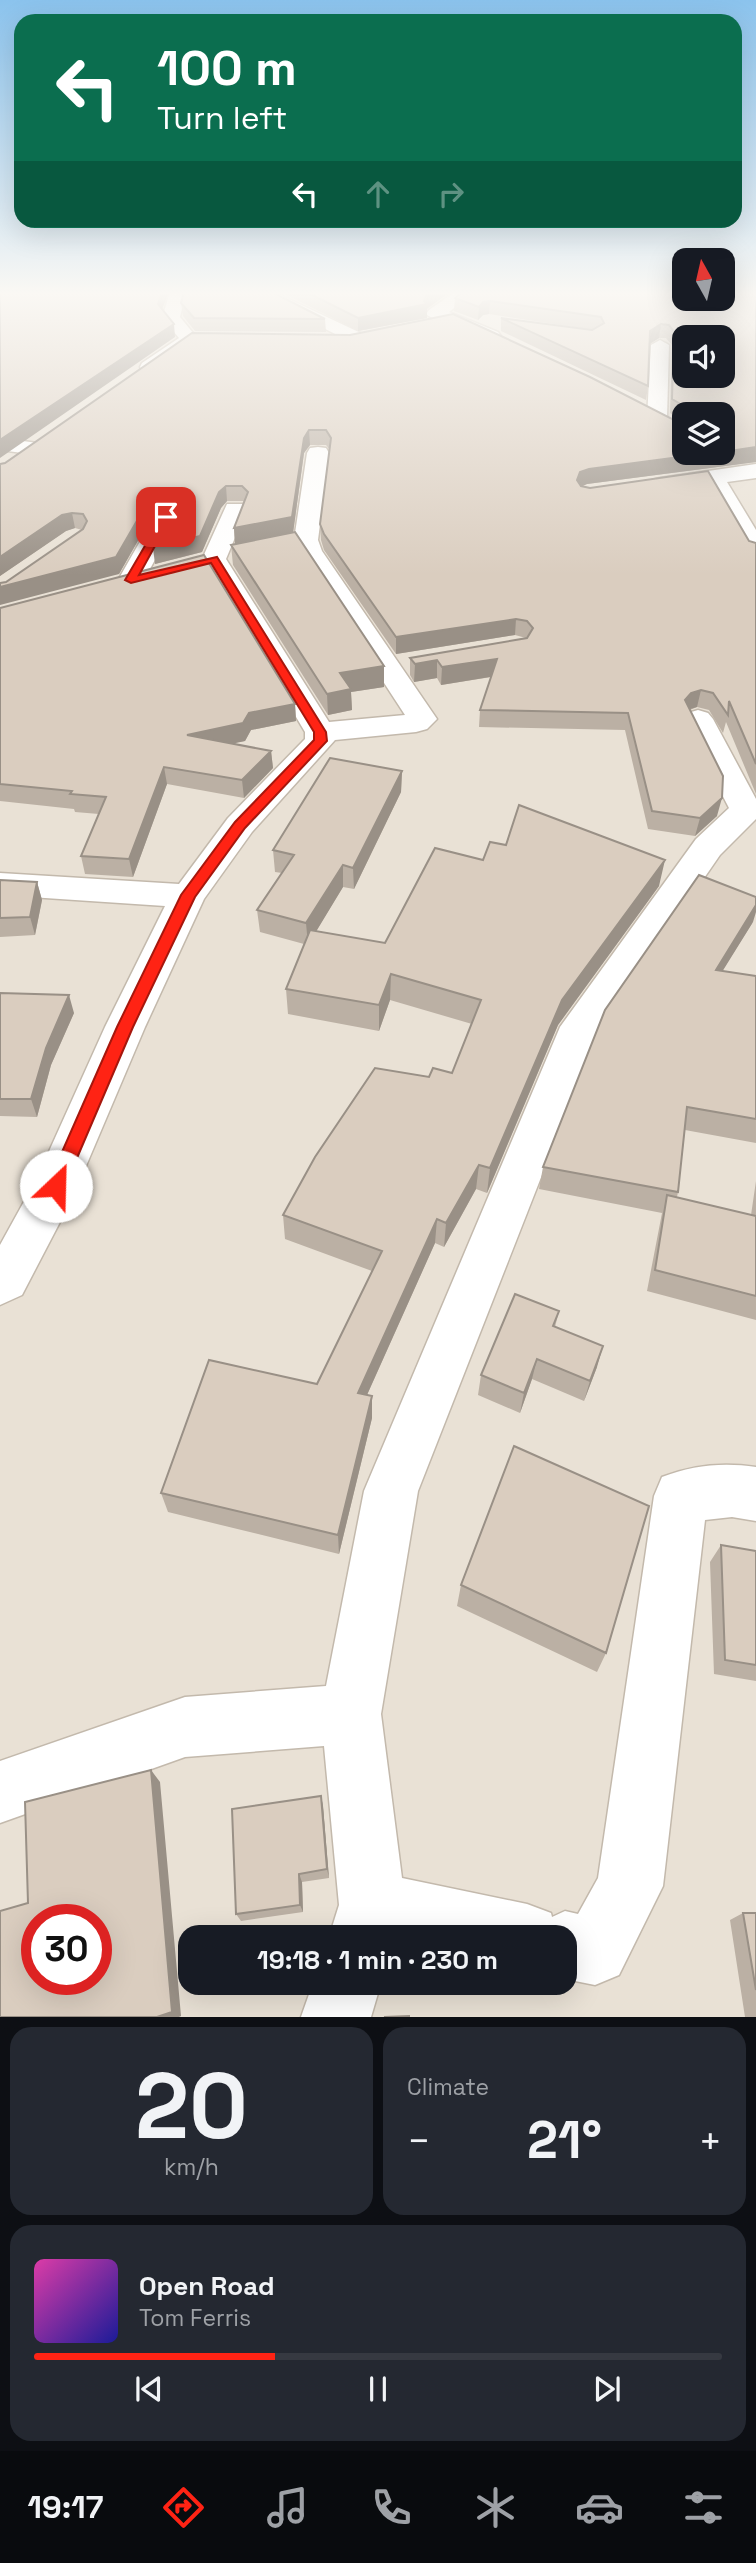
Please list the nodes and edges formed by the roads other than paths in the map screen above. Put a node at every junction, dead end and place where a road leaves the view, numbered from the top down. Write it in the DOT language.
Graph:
graph roads {
  1 [pos="658,386"];
  2 [pos="637,407"];
  3 [pos="657,418"];
  4 [pos="672,426"];
  5 [pos="51,433"];
  6 [pos="0,444"];
  7 [pos="30,448"];
  8 [pos="318,453"];
  9 [pos="735,459"];
  10 [pos="10,463"];
  11 [pos="756,470"];
  12 [pos="714,478"];
  13 [pos="638,487"];
  14 [pos="234,509"];
  15 [pos="166,517"];
  16 [pos="306,540"];
  17 [pos="279,546"];
  18 [pos="756,551"];
  19 [pos="202,562"];
  20 [pos="131,580"];
  21 [pos="105,587"];
  22 [pos="698,719"];
  23 [pos="320,732"];
  24 [pos="0,884"];
  25 [pos="188,895"];
  26 [pos="0,1284"];
  27 [pos="756,1494"];
  28 [pos="351,1714"];
  29 [pos="0,1792"];
  30 [pos="367,1921"];
  31 [pos="407,1925"];
  32 [pos="577,1947"];
  33 [pos="343,1995"];
  34 [pos="336,2017"];
  1 -- 3 [label="street"];
  2 -- 3 [label="street"];
  3 -- 4 [label="street"];
  5 -- 7 [label="street"];
  6 -- 7 [label="street"];
  7 -- 10 [label="street"];
  8 -- 16 [label="street"];
  9 -- 11 [label="street"];
  11 -- 12 [label="street"];
  12 -- 13 [label="street"];
  12 -- 18 [label="street"];
  14 -- 19 [label="street"];
  15 -- 20 [label="street"];
  16 -- 17 [label="street"];
  16 -- 23 [label="street"];
  19 -- 20 [label="street"];
  19 -- 23 [label="street"];
  20 -- 21 [label="street"];
  22 -- 28 [label="street"];
  23 -- 25 [label="street"];
  24 -- 25 [label="street"];
  25 -- 26 [label="street"];
  27 -- 32 [label="street"];
  28 -- 29 [label="street"];
  28 -- 30 [label="street"];
  30 -- 31 [label="street"];
  33 -- 34 [label="street"];
}
